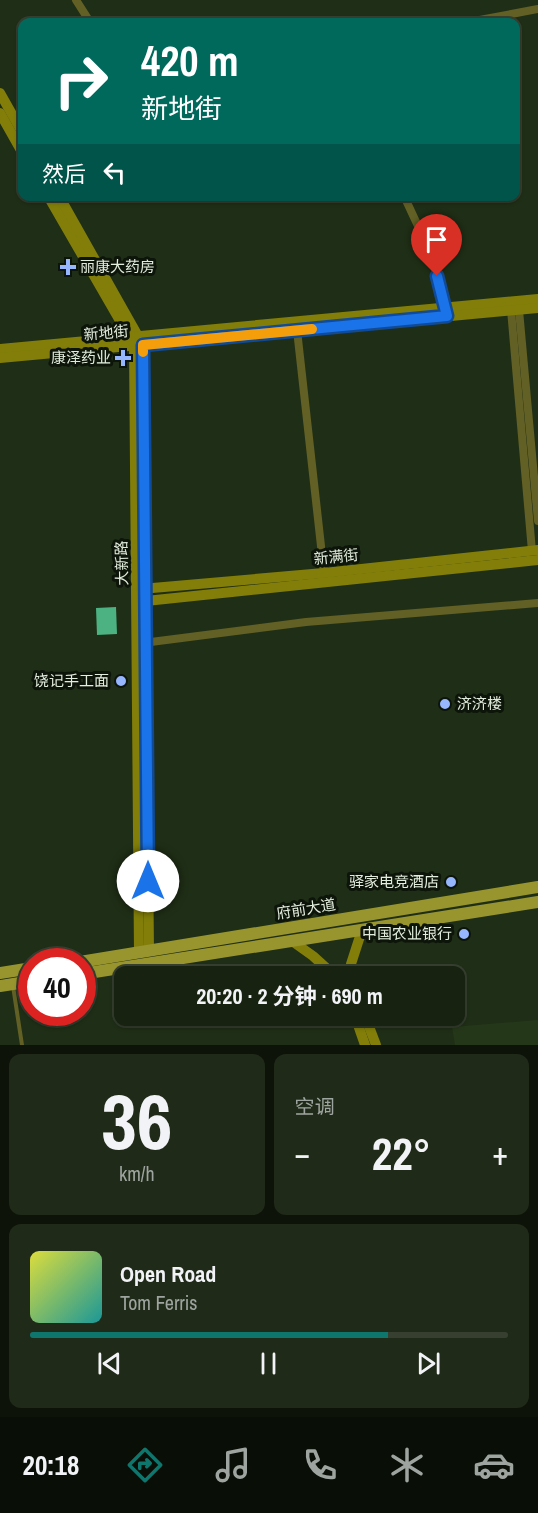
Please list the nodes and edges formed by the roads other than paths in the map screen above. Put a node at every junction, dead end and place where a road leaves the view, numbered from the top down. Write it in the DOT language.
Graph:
graph roads {
  1 [pos="76,0"];
  2 [pos="538,9"];
  3 [pos="87,18"];
  4 [pos="490,18"];
  5 [pos="0,93"];
  6 [pos="0,113"];
  7 [pos="18,125"];
  8 [pos="18,145"];
  9 [pos="51,201"];
  10 [pos="62,201"];
  11 [pos="406,201"];
  12 [pos="538,299"];
  13 [pos="538,308"];
  14 [pos="515,310"];
  15 [pos="447,316"];
  16 [pos="297,330"];
  17 [pos="139,345"];
  18 [pos="0,349"];
  19 [pos="0,358"];
  20 [pos="538,521"];
  21 [pos="536,553"];
  22 [pos="324,573"];
  23 [pos="137,590"];
  24 [pos="146,602"];
  25 [pos="538,603"];
  26 [pos="138,643"];
  27 [pos="538,887"];
  28 [pos="538,902"];
  29 [pos="362,930"];
  30 [pos="292,941"];
  31 [pos="144,952"];
  32 [pos="96,960"];
  33 [pos="324,966"];
  34 [pos="351,966"];
  35 [pos="18,970"];
  36 [pos="96,972"];
  37 [pos="0,973"];
  38 [pos="6,985"];
  39 [pos="358,1026"];
  40 [pos="369,1026"];
  41 [pos="22,1045"];
  42 [pos="365,1045"];
  43 [pos="376,1045"];
  1 -- 3 [label="street"];
  2 -- 4 [label="street"];
  5 -- 7 [label="street"];
  6 -- 8 [label="street"];
  9 -- 17 [label="street, 大新路"];
  10 -- 17 [label="street, 大新路"];
  11 -- 15 [label="street"];
  12 -- 18 [label="street, 新地街"];
  13 -- 14 [label="street, 新地街"];
  14 -- 15 [label="street, 新地街"];
  14 -- 20 [label="street"];
  14 -- 21 [label="street"];
  15 -- 16 [label="street, 新地街"];
  16 -- 17 [label="street, 新地街"];
  16 -- 22 [label="street"];
  17 -- 19 [label="street, 新地街"];
  17 -- 23 [label="street, 大新路"];
  17 -- 24 [label="street, 大新路"];
  21 -- 22 [label="street, 新满街"];
  21 -- 24 [label="street, 新满街"];
  22 -- 23 [label="street, 新满街"];
  23 -- 26 [label="street, 大新路"];
  24 -- 31 [label="street, 大新路"];
  25 -- 26 [label="street"];
  26 -- 31 [label="street, 大新路"];
  27 -- 31 [label="main road, 府前大道"];
  28 -- 29 [label="main road, 府前大道"];
  29 -- 30 [label="main road, 府前大道"];
  29 -- 34 [label="street"];
  30 -- 33 [label="street"];
  30 -- 36 [label="main road, 府前大道"];
  31 -- 32 [label="main road, 府前大道"];
  35 -- 37 [label="main road"];
  38 -- 41 [label="lane"];
  39 -- 42 [label="street"];
  40 -- 43 [label="street"];
}
